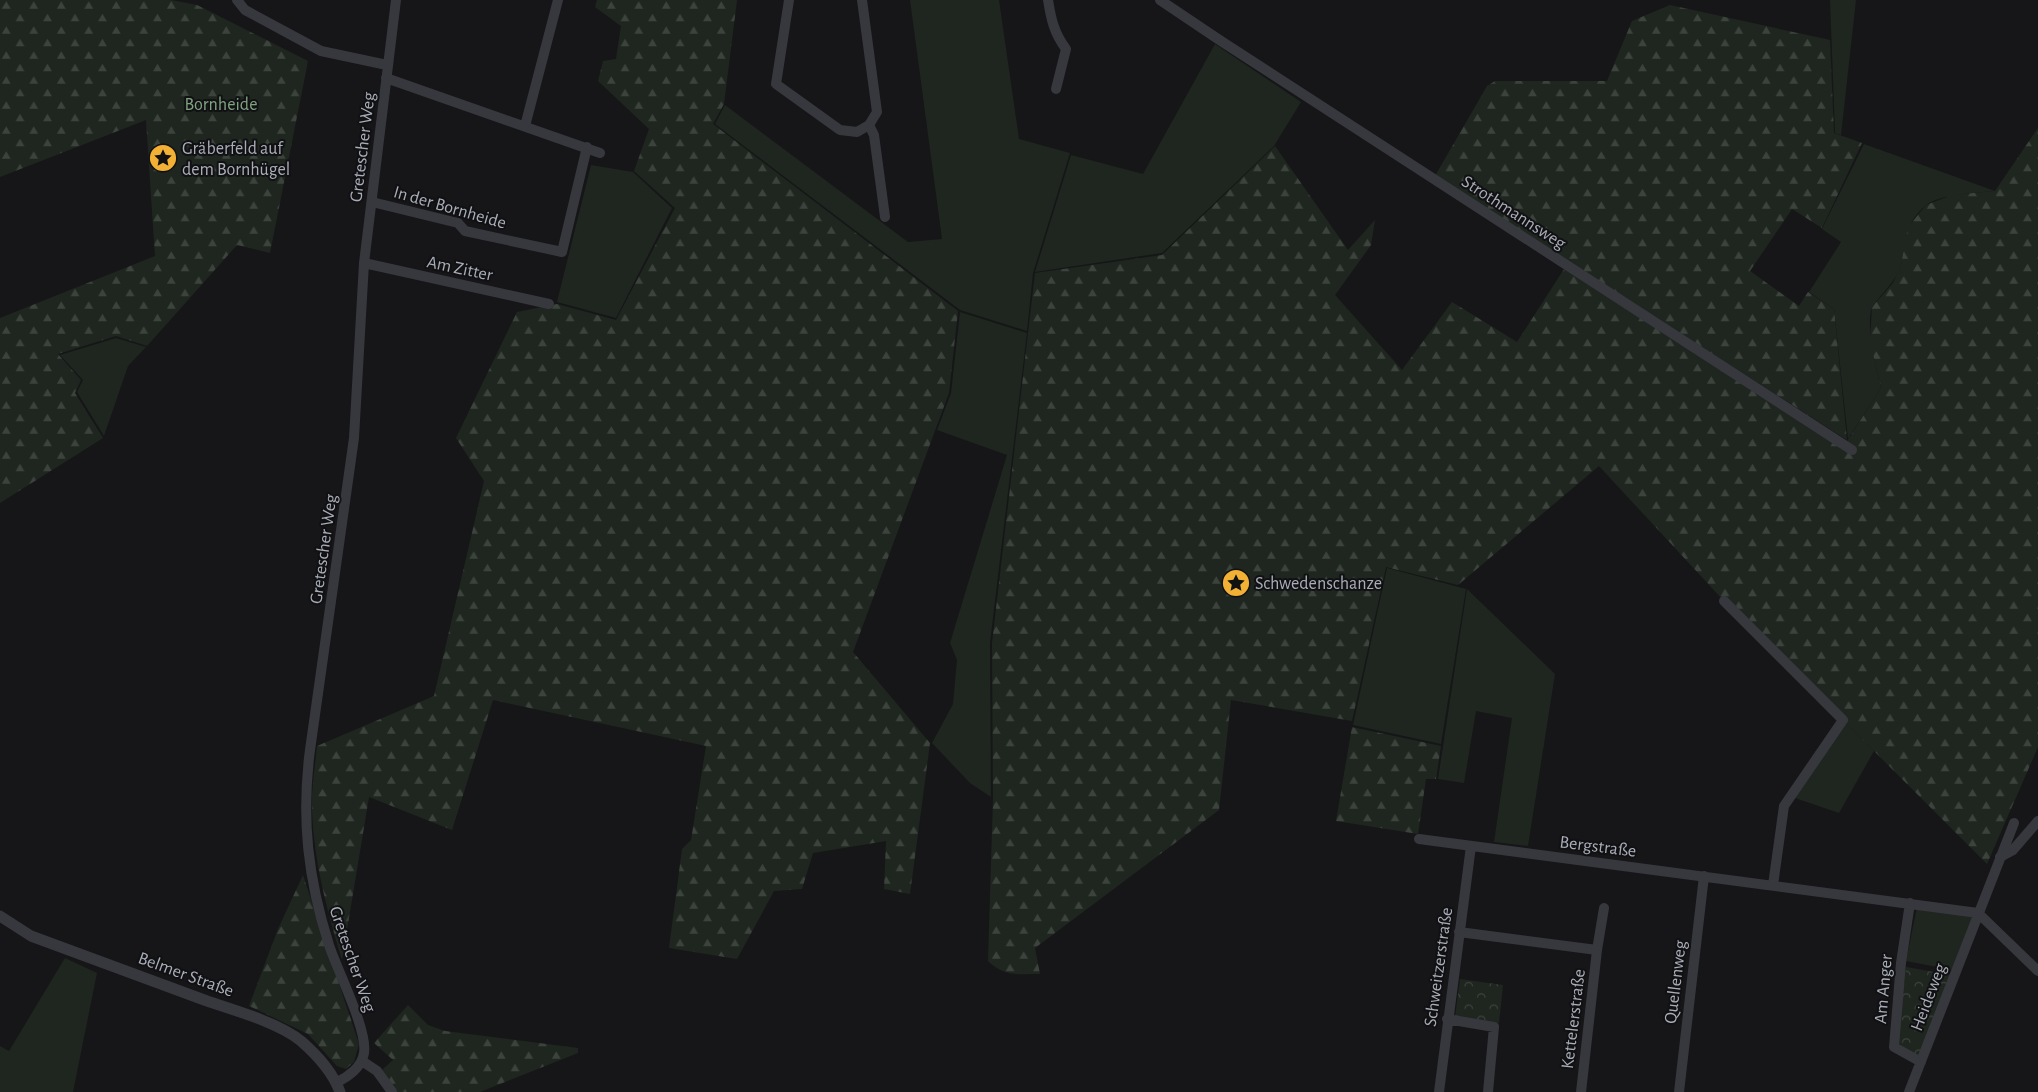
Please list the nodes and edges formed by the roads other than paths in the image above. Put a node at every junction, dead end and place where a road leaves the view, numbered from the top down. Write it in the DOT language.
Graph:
graph roads {
  1 [pos="237,0"];
  2 [pos="396,0"];
  3 [pos="558,0"];
  4 [pos="789,0"];
  5 [pos="862,0"];
  6 [pos="1048,0"];
  7 [pos="1160,0"];
  8 [pos="387,65"];
  9 [pos="386,78"];
  10 [pos="1056,89"];
  11 [pos="869,125"];
  12 [pos="525,126"];
  13 [pos="587,147"];
  14 [pos="600,153"];
  15 [pos="372,202"];
  16 [pos="885,217"];
  17 [pos="364,263"];
  18 [pos="549,304"];
  19 [pos="1852,450"];
  20 [pos="1724,602"];
  21 [pos="2038,820"];
  22 [pos="2014,823"];
  23 [pos="1419,839"];
  24 [pos="1471,846"];
  25 [pos="2000,857"];
  26 [pos="1704,876"];
  27 [pos="1773,885"];
  28 [pos="1910,903"];
  29 [pos="1604,908"];
  30 [pos="1978,913"];
  31 [pos="0,916"];
  32 [pos="1459,932"];
  33 [pos="1597,950"];
  34 [pos="2038,971"];
  35 [pos="1447,1020"];
  36 [pos="362,1061"];
  37 [pos="1921,1062"];
  38 [pos="339,1087"];
  39 [pos="392,1092"];
  40 [pos="1439,1092"];
  41 [pos="1488,1092"];
  42 [pos="1581,1092"];
  43 [pos="1679,1092"];
  44 [pos="1909,1092"];
  1 -- 8 [label="street"];
  2 -- 8 [label="street, Gretescher Weg"];
  3 -- 12 [label="street"];
  4 -- 11 [label="street"];
  5 -- 11 [label="street"];
  6 -- 10 [label="street"];
  7 -- 19 [label="street, Strothmannsweg"];
  8 -- 9 [label="street, Gretescher Weg"];
  9 -- 12 [label="street"];
  9 -- 15 [label="street, Gretescher Weg"];
  11 -- 16 [label="street"];
  12 -- 13 [label="street"];
  13 -- 14 [label="street"];
  13 -- 15 [label="street, In der Bornheide"];
  15 -- 17 [label="street, Gretescher Weg"];
  17 -- 18 [label="street, Am Zitter"];
  17 -- 36 [label="street, Gretescher Weg"];
  20 -- 27 [label="street"];
  21 -- 25 [label="street"];
  22 -- 25 [label="street, Heideweg"];
  23 -- 24 [label="street, Bergstraße"];
  24 -- 26 [label="street, Bergstraße"];
  24 -- 32 [label="street, Schweitzerstraße"];
  25 -- 30 [label="street, Heideweg"];
  26 -- 27 [label="street, Bergstraße"];
  26 -- 43 [label="street, Quellenweg"];
  27 -- 28 [label="street, Bergstraße"];
  28 -- 30 [label="street, Bergstraße"];
  28 -- 37 [label="street, Am Anger"];
  29 -- 33 [label="street, Kettelerstraße"];
  30 -- 34 [label="street"];
  30 -- 37 [label="street, Heideweg"];
  31 -- 38 [label="street, Belmer Straße"];
  32 -- 33 [label="street, Kettelerstraße"];
  32 -- 35 [label="street, Schweitzerstraße"];
  33 -- 42 [label="street, Kettelerstraße"];
  35 -- 40 [label="street, Schweitzerstraße"];
  35 -- 41 [label="street"];
  36 -- 38 [label="street"];
  36 -- 39 [label="street"];
  37 -- 44 [label="street, Heideweg"];
}
